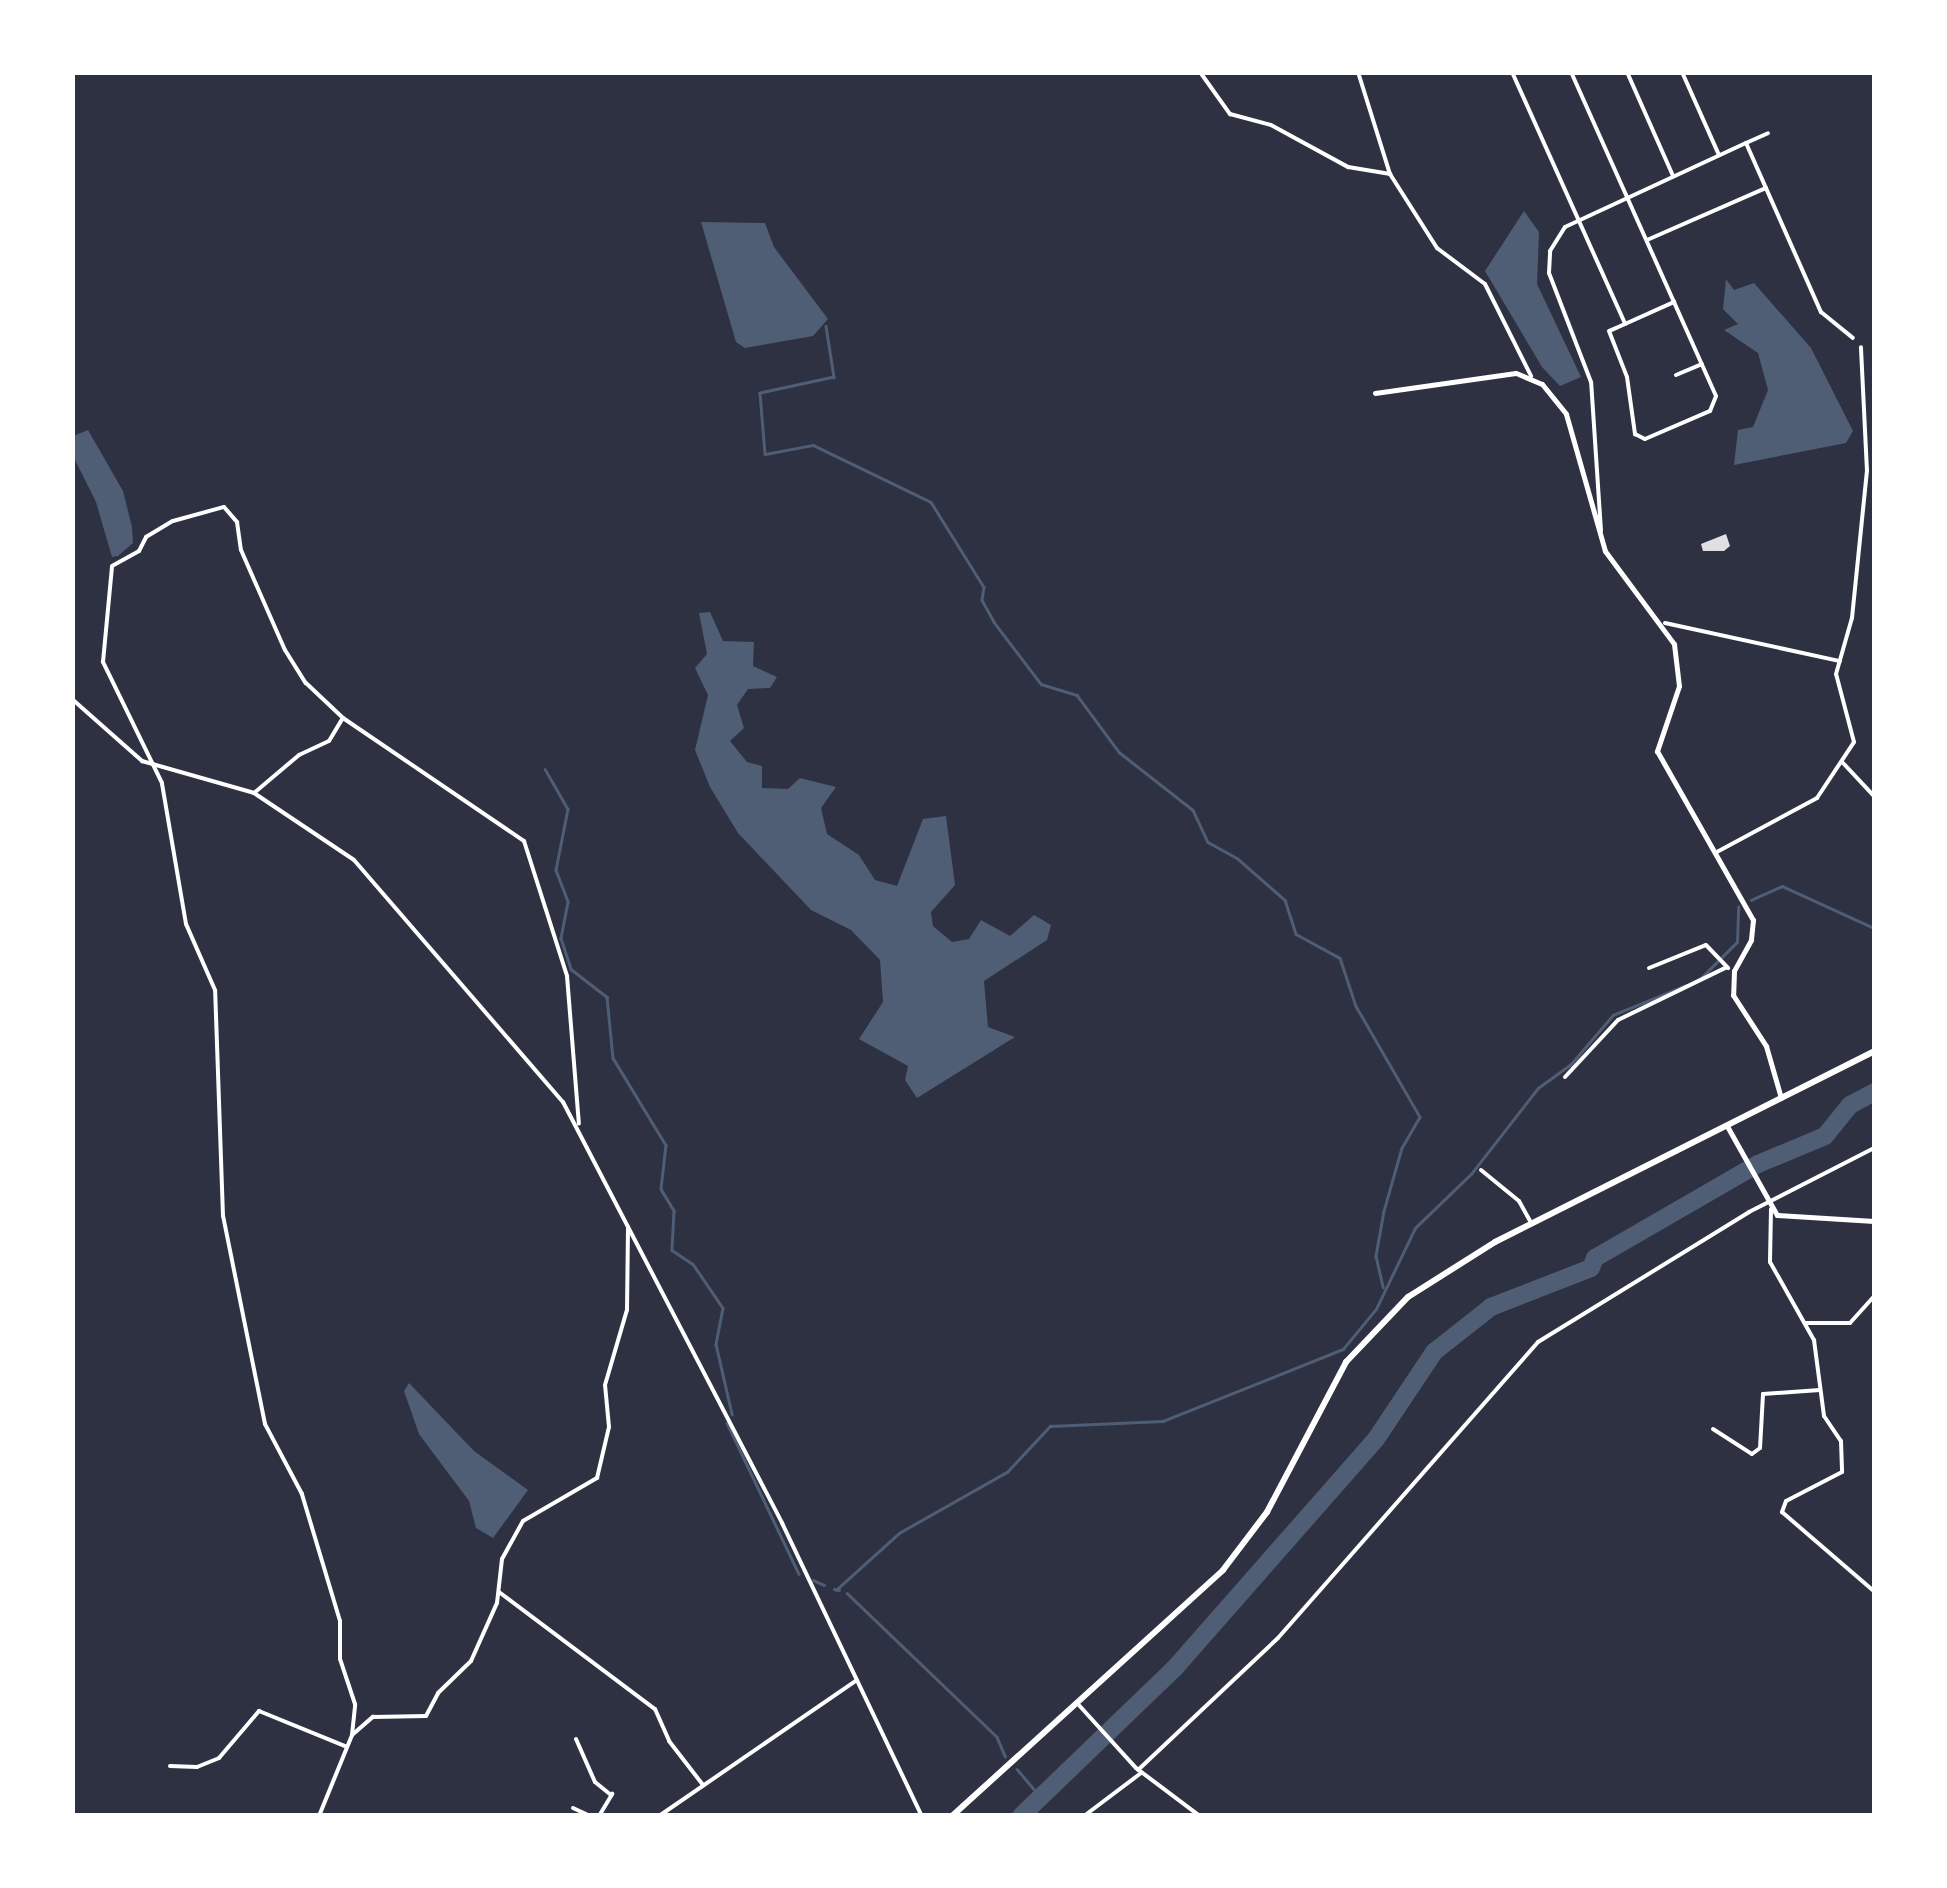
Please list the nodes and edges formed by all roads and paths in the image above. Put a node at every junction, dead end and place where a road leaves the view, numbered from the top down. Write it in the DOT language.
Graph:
graph roads {
  1 [pos="1200,72"];
  2 [pos="1358,72"];
  3 [pos="1512,72"];
  4 [pos="1571,72"];
  5 [pos="1628,72"];
  6 [pos="1682,72"];
  7 [pos="1768,134"];
  8 [pos="1746,143"];
  9 [pos="1719,155"];
  10 [pos="1390,174"];
  11 [pos="1674,176"];
  12 [pos="1766,188"];
  13 [pos="1626,196"];
  14 [pos="1577,218"];
  15 [pos="1647,240"];
  16 [pos="1674,302"];
  17 [pos="1625,324"];
  18 [pos="1852,338"];
  19 [pos="1861,347"];
  20 [pos="1702,364"];
  21 [pos="1676,375"];
  22 [pos="1531,376"];
  23 [pos="1375,394"];
  24 [pos="1601,536"];
  25 [pos="1666,624"];
  26 [pos="1840,661"];
  27 [pos="72,699"];
  28 [pos="343,718"];
  29 [pos="1844,763"];
  30 [pos="156,766"];
  31 [pos="254,793"];
  32 [pos="1874,796"];
  33 [pos="1715,853"];
  34 [pos="1728,967"];
  35 [pos="1649,968"];
  36 [pos="1874,1051"];
  37 [pos="1565,1077"];
  38 [pos="1780,1098"];
  39 [pos="579,1124"];
  40 [pos="1728,1126"];
  41 [pos="1874,1148"];
  42 [pos="1481,1170"];
  43 [pos="1768,1205"];
  44 [pos="1874,1221"];
  45 [pos="628,1222"];
  46 [pos="1532,1224"];
  47 [pos="1874,1296"];
  48 [pos="1805,1323"];
  49 [pos="1820,1390"];
  50 [pos="1713,1429"];
  51 [pos="1874,1591"];
  52 [pos="499,1592"];
  53 [pos="857,1680"];
  54 [pos="1079,1706"];
  55 [pos="352,1734"];
  56 [pos="576,1739"];
  57 [pos="347,1746"];
  58 [pos="170,1766"];
  59 [pos="1138,1770"];
  60 [pos="702,1785"];
  61 [pos="573,1808"];
  62 [pos="319,1816"];
  63 [pos="590,1816"];
  64 [pos="599,1816"];
  65 [pos="659,1816"];
  66 [pos="922,1816"];
  67 [pos="952,1816"];
  68 [pos="1084,1816"];
  69 [pos="1200,1816"];
  1 -- 10 [label="street"];
  2 -- 10 [label="street"];
  3 -- 14 [label="street"];
  4 -- 13 [label="street"];
  5 -- 11 [label="street"];
  6 -- 9 [label="street"];
  7 -- 8 [label="street"];
  8 -- 9 [label="street"];
  8 -- 12 [label="street"];
  9 -- 11 [label="street"];
  10 -- 22 [label="street"];
  11 -- 13 [label="street"];
  12 -- 15 [label="street"];
  12 -- 18 [label="street"];
  13 -- 14 [label="street"];
  13 -- 15 [label="street"];
  14 -- 17 [label="street"];
  14 -- 24 [label="street"];
  15 -- 16 [label="street"];
  16 -- 17 [label="street"];
  16 -- 20 [label="street"];
  17 -- 20 [label="street"];
  19 -- 26 [label="street"];
  20 -- 21 [label="street"];
  22 -- 23 [label="street"];
  22 -- 24 [label="street"];
  24 -- 25 [label="street"];
  25 -- 26 [label="street"];
  25 -- 33 [label="street"];
  26 -- 29 [label="street"];
  27 -- 30 [label="street"];
  28 -- 30 [label="street"];
  28 -- 31 [label="street"];
  28 -- 39 [label="street"];
  29 -- 32 [label="street"];
  29 -- 33 [label="street"];
  30 -- 31 [label="street"];
  30 -- 55 [label="street"];
  31 -- 39 [label="street"];
  33 -- 34 [label="street"];
  34 -- 35 [label="street"];
  34 -- 37 [label="street"];
  34 -- 38 [label="street"];
  36 -- 38 [label="main road"];
  38 -- 40 [label="main road"];
  39 -- 45 [label="street"];
  40 -- 43 [label="street"];
  40 -- 46 [label="main road"];
  41 -- 43 [label="street"];
  42 -- 46 [label="street"];
  43 -- 44 [label="street"];
  43 -- 48 [label="street"];
  43 -- 59 [label="street"];
  45 -- 52 [label="street"];
  45 -- 53 [label="street"];
  46 -- 54 [label="main road"];
  47 -- 48 [label="street"];
  48 -- 49 [label="street"];
  49 -- 50 [label="street"];
  49 -- 51 [label="street"];
  52 -- 55 [label="street"];
  52 -- 60 [label="street"];
  53 -- 60 [label="street"];
  53 -- 66 [label="street"];
  54 -- 59 [label="street"];
  54 -- 67 [label="main road"];
  55 -- 57 [label="street"];
  56 -- 64 [label="street"];
  57 -- 58 [label="street"];
  57 -- 62 [label="street"];
  59 -- 68 [label="street"];
  59 -- 69 [label="street"];
  60 -- 65 [label="street"];
  61 -- 63 [label="street"];
}
